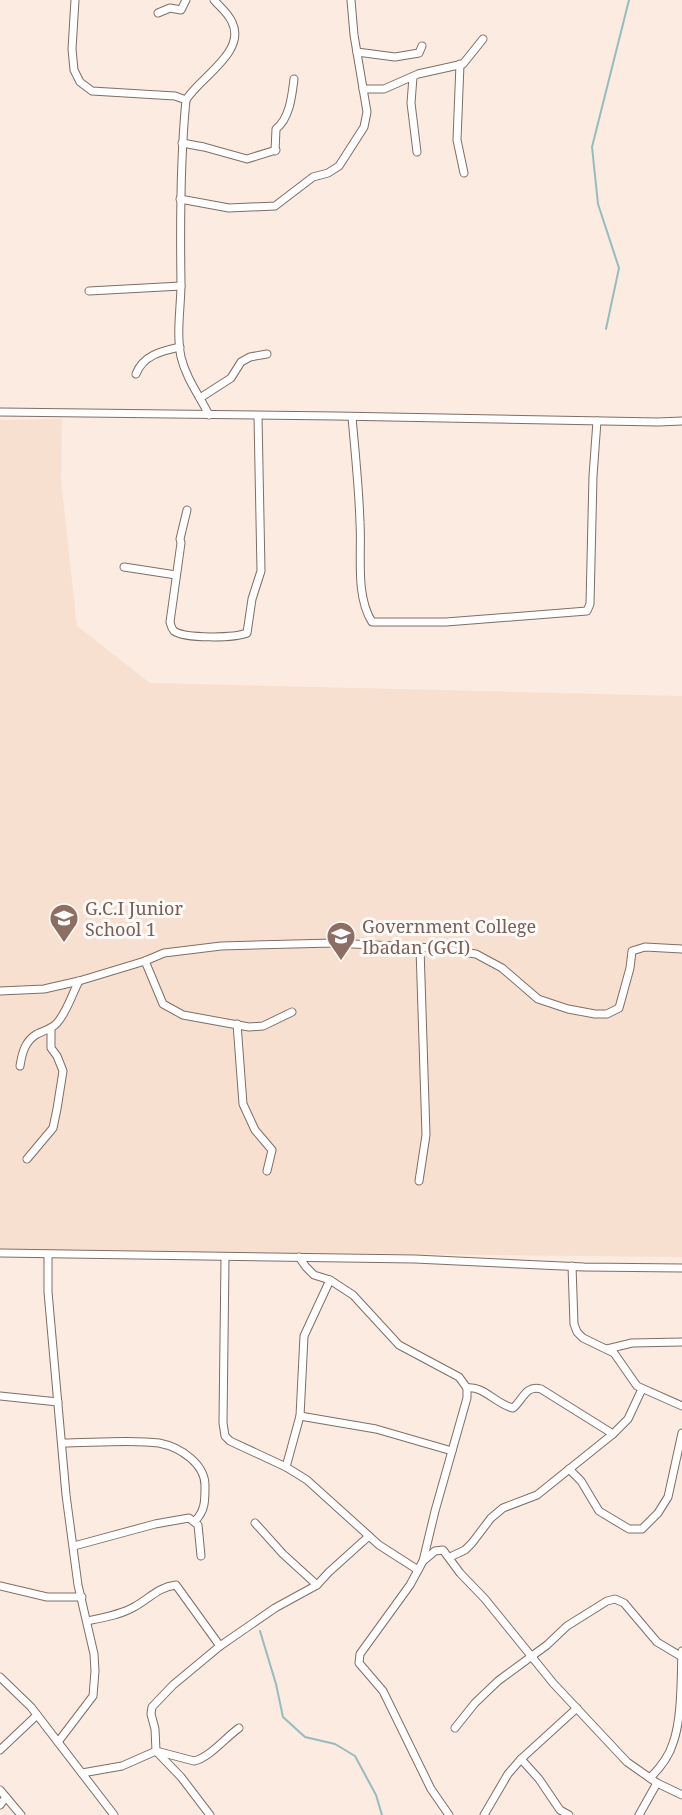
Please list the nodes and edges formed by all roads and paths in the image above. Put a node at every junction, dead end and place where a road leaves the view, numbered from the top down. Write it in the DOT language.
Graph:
graph roads {
  1 [pos="75,0"];
  2 [pos="186,0"];
  3 [pos="214,0"];
  4 [pos="351,0"];
  5 [pos="158,13"];
  6 [pos="483,39"];
  7 [pos="422,46"];
  8 [pos="357,52"];
  9 [pos="460,64"];
  10 [pos="413,77"];
  11 [pos="294,79"];
  12 [pos="363,89"];
  13 [pos="186,99"];
  14 [pos="182,143"];
  15 [pos="417,152"];
  16 [pos="464,173"];
  17 [pos="180,199"];
  18 [pos="181,286"];
  19 [pos="89,291"];
  20 [pos="180,347"];
  21 [pos="267,354"];
  22 [pos="136,374"];
  23 [pos="201,398"];
  24 [pos="0,412"];
  25 [pos="208,415"];
  26 [pos="258,416"];
  27 [pos="352,417"];
  28 [pos="597,421"];
  29 [pos="682,422"];
  30 [pos="187,510"];
  31 [pos="124,567"];
  32 [pos="176,575"];
  33 [pos="420,948"];
  34 [pos="682,949"];
  35 [pos="145,961"];
  36 [pos="79,981"];
  37 [pos="0,991"];
  38 [pos="292,1012"];
  39 [pos="237,1024"];
  40 [pos="51,1028"];
  41 [pos="20,1066"];
  42 [pos="27,1159"];
  43 [pos="267,1171"];
  44 [pos="419,1181"];
  45 [pos="0,1253"];
  46 [pos="48,1255"];
  47 [pos="299,1257"];
  48 [pos="225,1258"];
  49 [pos="572,1266"];
  50 [pos="682,1268"];
  51 [pos="330,1280"];
  52 [pos="682,1342"];
  53 [pos="606,1349"];
  54 [pos="467,1388"];
  55 [pos="642,1389"];
  56 [pos="0,1396"];
  57 [pos="58,1402"];
  58 [pos="682,1406"];
  59 [pos="300,1416"];
  60 [pos="682,1433"];
  61 [pos="613,1434"];
  62 [pos="62,1443"];
  63 [pos="452,1451"];
  64 [pos="286,1467"];
  65 [pos="569,1469"];
  66 [pos="195,1521"];
  67 [pos="255,1523"];
  68 [pos="369,1536"];
  69 [pos="74,1546"];
  70 [pos="201,1556"];
  71 [pos="450,1557"];
  72 [pos="423,1562"];
  73 [pos="418,1570"];
  74 [pos="317,1585"];
  75 [pos="0,1586"];
  76 [pos="82,1597"];
  77 [pos="87,1622"];
  78 [pos="220,1646"];
  79 [pos="682,1650"];
  80 [pos="531,1657"];
  81 [pos="682,1657"];
  82 [pos="0,1677"];
  83 [pos="577,1708"];
  84 [pos="37,1715"];
  85 [pos="239,1728"];
  86 [pos="455,1728"];
  87 [pos="58,1742"];
  88 [pos="0,1750"];
  89 [pos="156,1751"];
  90 [pos="521,1759"];
  91 [pos="82,1773"];
  92 [pos="654,1780"];
  93 [pos="0,1790"];
  94 [pos="682,1795"];
  95 [pos="6,1797"];
  96 [pos="0,1804"];
  97 [pos="559,1812"];
  98 [pos="21,1815"];
  99 [pos="114,1815"];
  100 [pos="210,1815"];
  101 [pos="449,1815"];
  102 [pos="484,1815"];
  103 [pos="569,1815"];
  104 [pos="639,1815"];
  1 -- 13 [label="street"];
  2 -- 5 [label="street"];
  3 -- 13 [label="street"];
  4 -- 8 [label="street"];
  6 -- 9 [label="street"];
  7 -- 8 [label="street"];
  8 -- 12 [label="street"];
  9 -- 10 [label="street"];
  9 -- 16 [label="street"];
  10 -- 12 [label="street"];
  10 -- 15 [label="street"];
  11 -- 14 [label="street"];
  12 -- 17 [label="street"];
  13 -- 14 [label="street"];
  14 -- 17 [label="street"];
  17 -- 18 [label="street"];
  18 -- 19 [label="street"];
  18 -- 20 [label="street"];
  20 -- 22 [label="street"];
  20 -- 23 [label="street"];
  21 -- 23 [label="street"];
  23 -- 25 [label="street"];
  24 -- 25 [label="street"];
  25 -- 26 [label="street"];
  26 -- 27 [label="street"];
  26 -- 32 [label="street"];
  27 -- 28 [label="street"];
  27 -- 28 [label="street"];
  28 -- 29 [label="street"];
  30 -- 32 [label="street"];
  31 -- 32 [label="street"];
  33 -- 34 [label="street"];
  33 -- 35 [label="street"];
  33 -- 44 [label="street"];
  35 -- 36 [label="street"];
  35 -- 39 [label="street"];
  36 -- 37 [label="street"];
  36 -- 40 [label="street"];
  38 -- 39 [label="street"];
  39 -- 43 [label="street"];
  40 -- 41 [label="street"];
  40 -- 42 [label="street"];
  45 -- 46 [label="street"];
  46 -- 48 [label="street"];
  46 -- 57 [label="street"];
  47 -- 48 [label="street"];
  47 -- 49 [label="street"];
  47 -- 51 [label="street"];
  48 -- 64 [label="street"];
  49 -- 50 [label="street"];
  49 -- 53 [label="street"];
  51 -- 54 [label="street"];
  51 -- 59 [label="street"];
  52 -- 53 [label="street"];
  53 -- 55 [label="street"];
  54 -- 61 [label="street"];
  54 -- 63 [label="street"];
  55 -- 58 [label="street"];
  55 -- 61 [label="street"];
  56 -- 57 [label="street"];
  57 -- 62 [label="street"];
  59 -- 63 [label="street"];
  59 -- 64 [label="street"];
  60 -- 65 [label="street"];
  61 -- 65 [label="street"];
  62 -- 66 [label="street"];
  62 -- 69 [label="street"];
  63 -- 72 [label="street"];
  64 -- 68 [label="street"];
  65 -- 71 [label="street"];
  66 -- 69 [label="street"];
  66 -- 70 [label="street"];
  67 -- 74 [label="street"];
  68 -- 73 [label="street"];
  68 -- 74 [label="street"];
  69 -- 76 [label="street"];
  71 -- 72 [label="street"];
  71 -- 80 [label="street"];
  72 -- 73 [label="street"];
  73 -- 101 [label="street"];
  74 -- 78 [label="street"];
  75 -- 76 [label="street"];
  76 -- 77 [label="street"];
  77 -- 78 [label="street"];
  77 -- 87 [label="street"];
  78 -- 89 [label="street"];
  79 -- 81 [label="street"];
  80 -- 81 [label="street"];
  80 -- 83 [label="street"];
  80 -- 86 [label="street"];
  81 -- 92 [label="street"];
  82 -- 84 [label="street"];
  83 -- 90 [label="street"];
  83 -- 92 [label="street"];
  84 -- 87 [label="street"];
  84 -- 88 [label="street"];
  85 -- 89 [label="street"];
  87 -- 91 [label="street"];
  89 -- 91 [label="street"];
  89 -- 100 [label="street"];
  90 -- 97 [label="street"];
  90 -- 102 [label="street"];
  91 -- 99 [label="street"];
  92 -- 94 [label="street"];
  92 -- 104 [label="street"];
  93 -- 95 [label="street"];
  95 -- 96 [label="street"];
  95 -- 98 [label="street"];
  97 -- 103 [label="street"];
}
